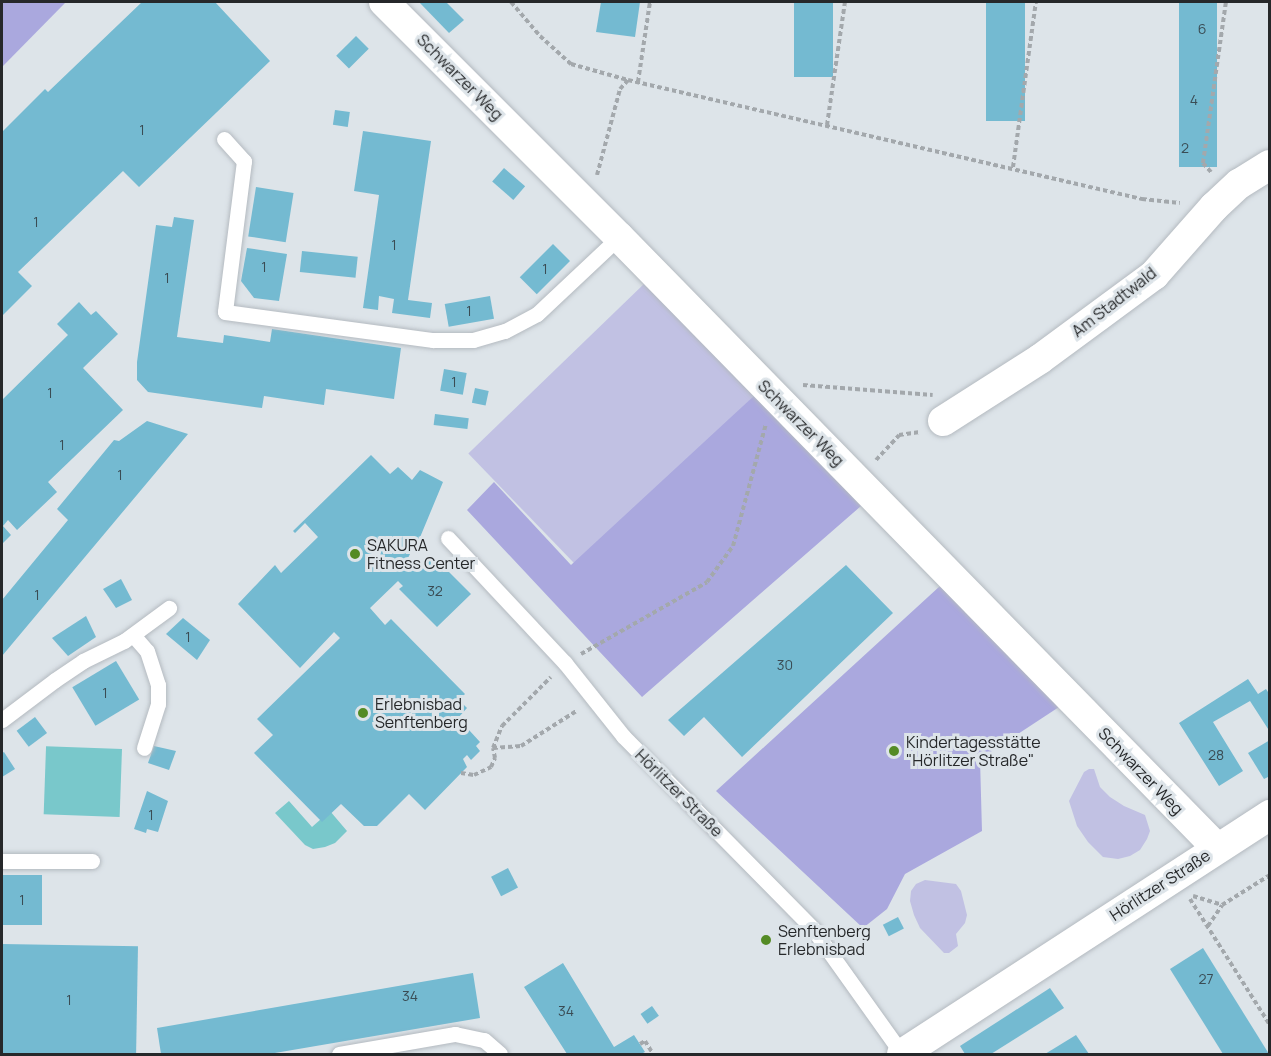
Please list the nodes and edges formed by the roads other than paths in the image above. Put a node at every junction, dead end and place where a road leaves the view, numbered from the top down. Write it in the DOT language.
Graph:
graph roads {
  1 [pos="384,2"];
  2 [pos="224,139"];
  3 [pos="1269,165"];
  4 [pos="610,228"];
  5 [pos="943,421"];
  6 [pos="448,538"];
  7 [pos="169,608"];
  8 [pos="133,635"];
  9 [pos="2,720"];
  10 [pos="144,748"];
  11 [pos="1269,815"];
  12 [pos="1227,849"];
  13 [pos="2,861"];
  14 [pos="92,861"];
  15 [pos="339,1054"];
  16 [pos="500,1054"];
  17 [pos="902,1054"];
  1 -- 4 [label="street, Schwarzer Weg"];
  2 -- 4 [label="lane"];
  3 -- 5 [label="street, Am Stadtwald"];
  4 -- 12 [label="street, Schwarzer Weg"];
  6 -- 17 [label="lane, Hörlitzer Straße"];
  7 -- 8 [label="lane"];
  8 -- 9 [label="lane"];
  8 -- 10 [label="lane"];
  11 -- 12 [label="street, Hörlitzer Straße"];
  12 -- 17 [label="street, Hörlitzer Straße"];
  13 -- 14 [label="lane"];
  15 -- 16 [label="lane"];
}
